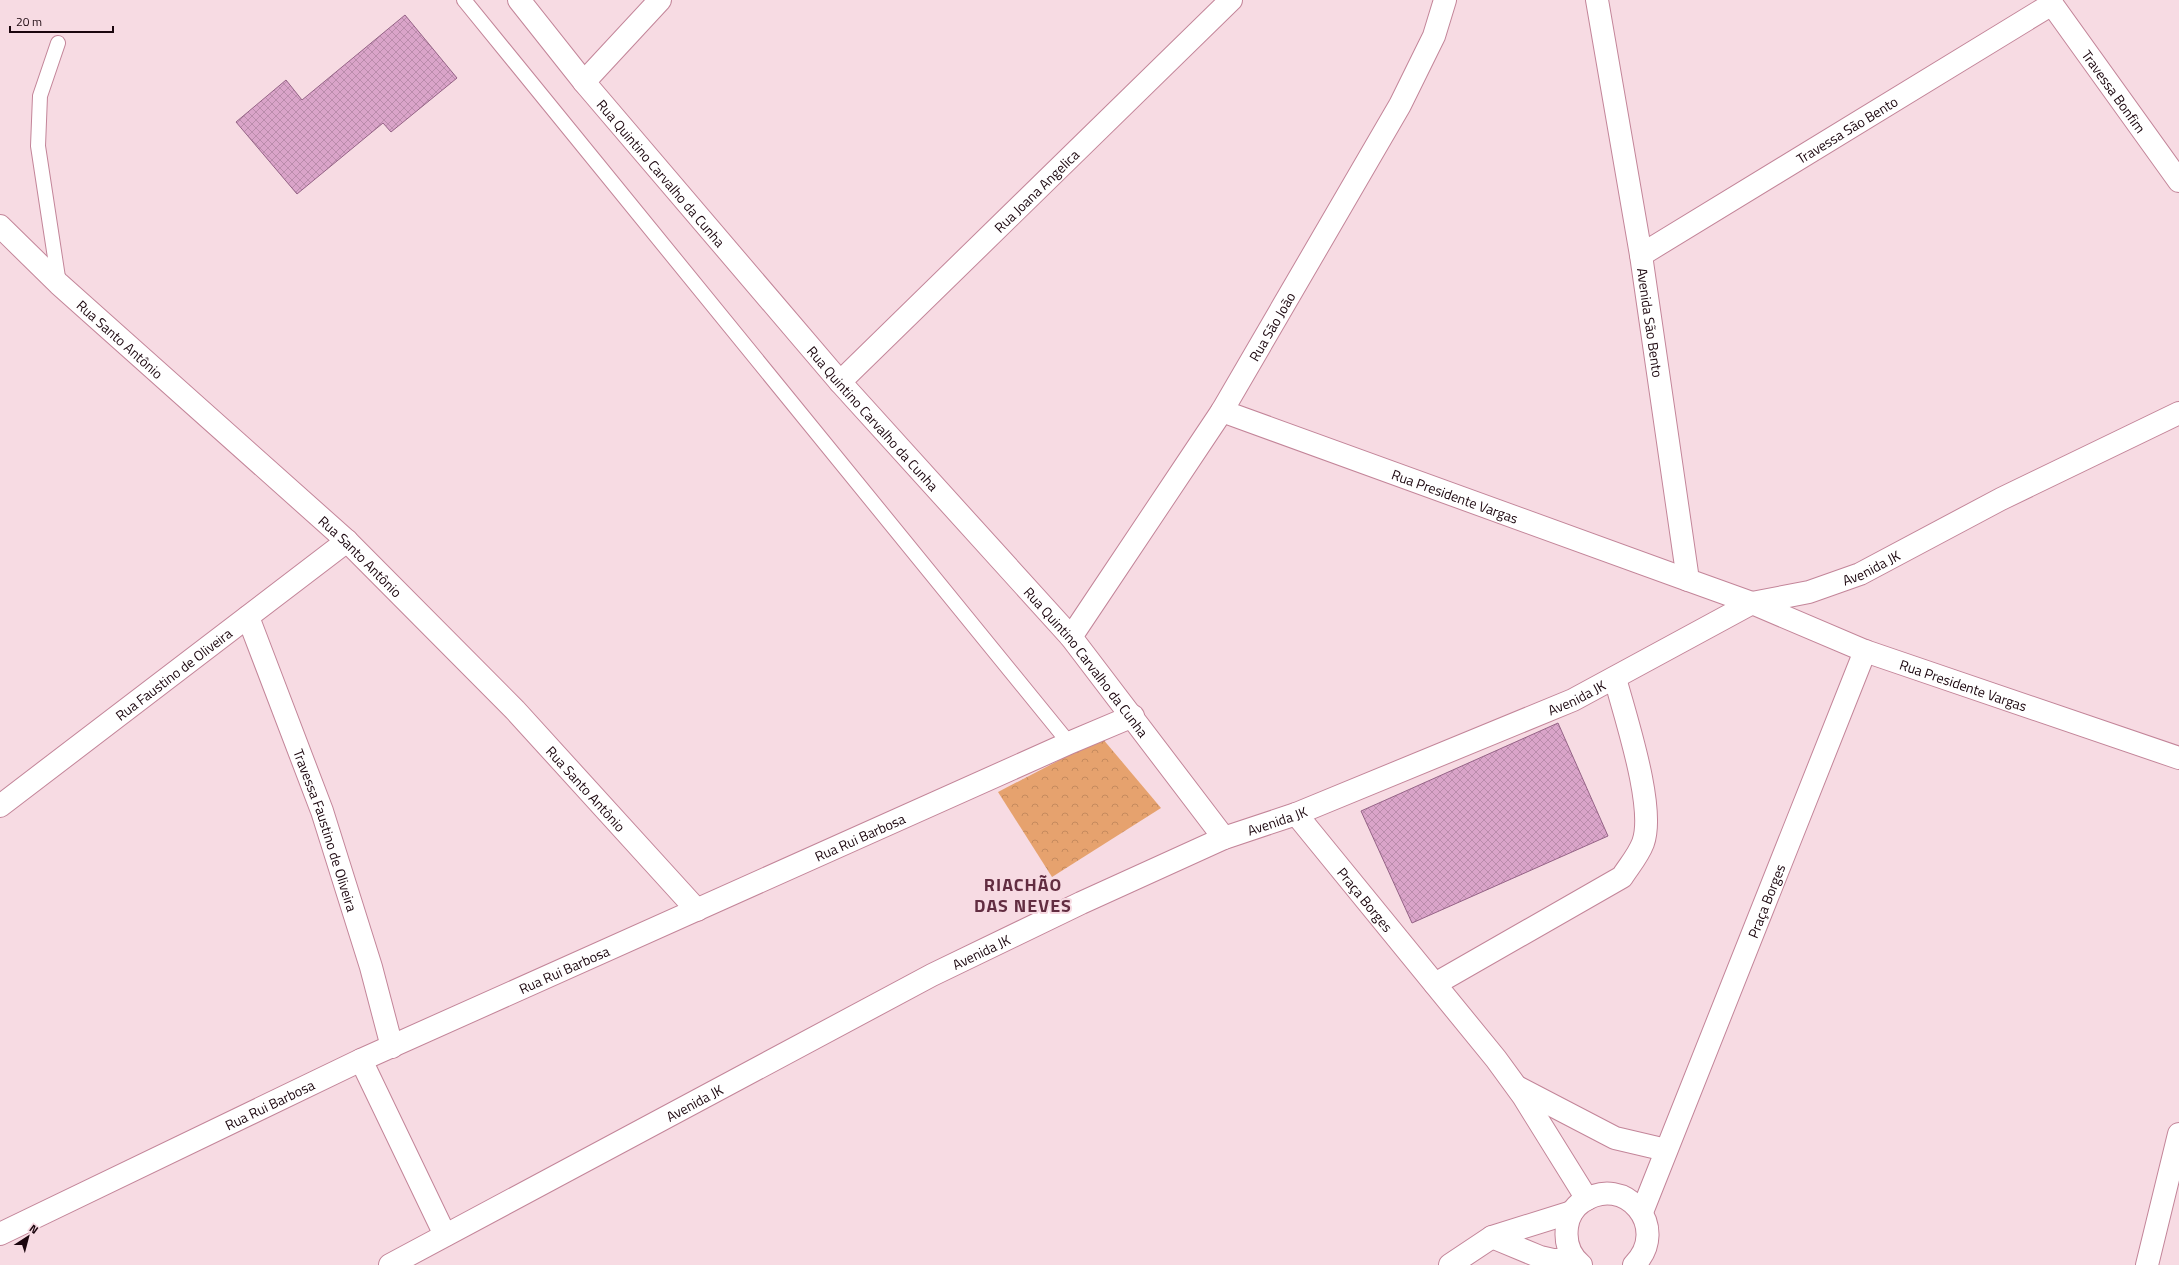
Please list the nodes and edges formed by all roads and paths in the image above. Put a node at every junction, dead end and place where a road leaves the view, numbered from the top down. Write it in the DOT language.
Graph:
graph roads {
  1 [pos="464,0"];
  2 [pos="519,0"];
  3 [pos="660,0"];
  4 [pos="1231,0"];
  5 [pos="1445,0"];
  6 [pos="1597,0"];
  7 [pos="2051,2"];
  8 [pos="58,43"];
  9 [pos="584,82"];
  10 [pos="2179,181"];
  11 [pos="0,226"];
  12 [pos="1641,255"];
  13 [pos="59,284"];
  14 [pos="840,382"];
  15 [pos="1222,411"];
  16 [pos="2179,412"];
  17 [pos="347,541"];
  18 [pos="1688,580"];
  19 [pos="1752,603"];
  20 [pos="248,617"];
  21 [pos="1071,637"];
  22 [pos="1865,651"];
  23 [pos="1615,678"];
  24 [pos="1133,716"];
  25 [pos="1069,743"];
  26 [pos="2179,758"];
  27 [pos="0,806"];
  28 [pos="1296,814"];
  29 [pos="1224,838"];
  30 [pos="697,910"];
  31 [pos="1435,984"];
  32 [pos="392,1047"];
  33 [pos="361,1060"];
  34 [pos="1516,1087"];
  35 [pos="2179,1134"];
  36 [pos="1666,1150"];
  37 [pos="1579,1205"];
  38 [pos="1642,1212"];
  39 [pos="0,1234"];
  40 [pos="445,1235"];
  41 [pos="1492,1237"];
  42 [pos="1644,1259"];
  43 [pos="1578,1262"];
  44 [pos="399,1263"];
  45 [pos="1450,1265"];
  46 [pos="2147,1265"];
  1 -- 25 [label="lane"];
  2 -- 9 [label="street, Rua Quintino Carvalho da Cunha"];
  3 -- 9 [label="street"];
  4 -- 14 [label="street, Rua Joana Angelica"];
  5 -- 15 [label="street, Rua São João"];
  6 -- 12 [label="street, Avenida São Bento"];
  7 -- 10 [label="street, Travessa Bonfim"];
  7 -- 12 [label="street, Travessa São Bento"];
  8 -- 13 [label="lane"];
  9 -- 14 [label="street, Rua Quintino Carvalho da Cunha"];
  11 -- 13 [label="street, Rua Santo Antônio"];
  12 -- 18 [label="street, Avenida São Bento"];
  13 -- 17 [label="street, Rua Santo Antônio"];
  14 -- 21 [label="street, Rua Quintino Carvalho da Cunha"];
  15 -- 18 [label="street, Rua Presidente Vargas"];
  15 -- 21 [label="street, Rua São João"];
  16 -- 19 [label="street, Avenida JK"];
  17 -- 20 [label="street, Rua Faustino de Oliveira"];
  17 -- 30 [label="street, Rua Santo Antônio"];
  18 -- 19 [label="street"];
  19 -- 22 [label="street, Rua Presidente Vargas"];
  19 -- 23 [label="street, Avenida JK"];
  20 -- 27 [label="street, Rua Faustino de Oliveira"];
  20 -- 32 [label="street, Travessa Faustino de Oliveira"];
  21 -- 24 [label="street, Rua Quintino Carvalho da Cunha"];
  22 -- 26 [label="street, Rua Presidente Vargas"];
  22 -- 36 [label="street, Praça Borges"];
  23 -- 28 [label="street, Avenida JK"];
  23 -- 31 [label="street"];
  24 -- 25 [label="street, Rua Rui Barbosa"];
  24 -- 29 [label="street, Rua Quintino Carvalho da Cunha"];
  25 -- 30 [label="street, Rua Rui Barbosa"];
  28 -- 29 [label="street, Avenida JK"];
  28 -- 31 [label="street, Praça Borges"];
  29 -- 40 [label="street, Avenida JK"];
  30 -- 32 [label="street, Rua Rui Barbosa"];
  31 -- 34 [label="street, Praça Borges"];
  32 -- 33 [label="street, Rua Rui Barbosa"];
  33 -- 39 [label="street, Rua Rui Barbosa"];
  33 -- 40 [label="street"];
  34 -- 36 [label="street, Praça Borges"];
  34 -- 37 [label="street, Praça Borges"];
  35 -- 46 [label="street"];
  36 -- 38 [label="street, Praça Borges"];
  37 -- 38 [label="street"];
  37 -- 41 [label="street"];
  37 -- 43 [label="street"];
  38 -- 42 [label="street"];
  40 -- 44 [label="street, Avenida JK"];
  41 -- 43 [label="street"];
  41 -- 45 [label="street"];
}
